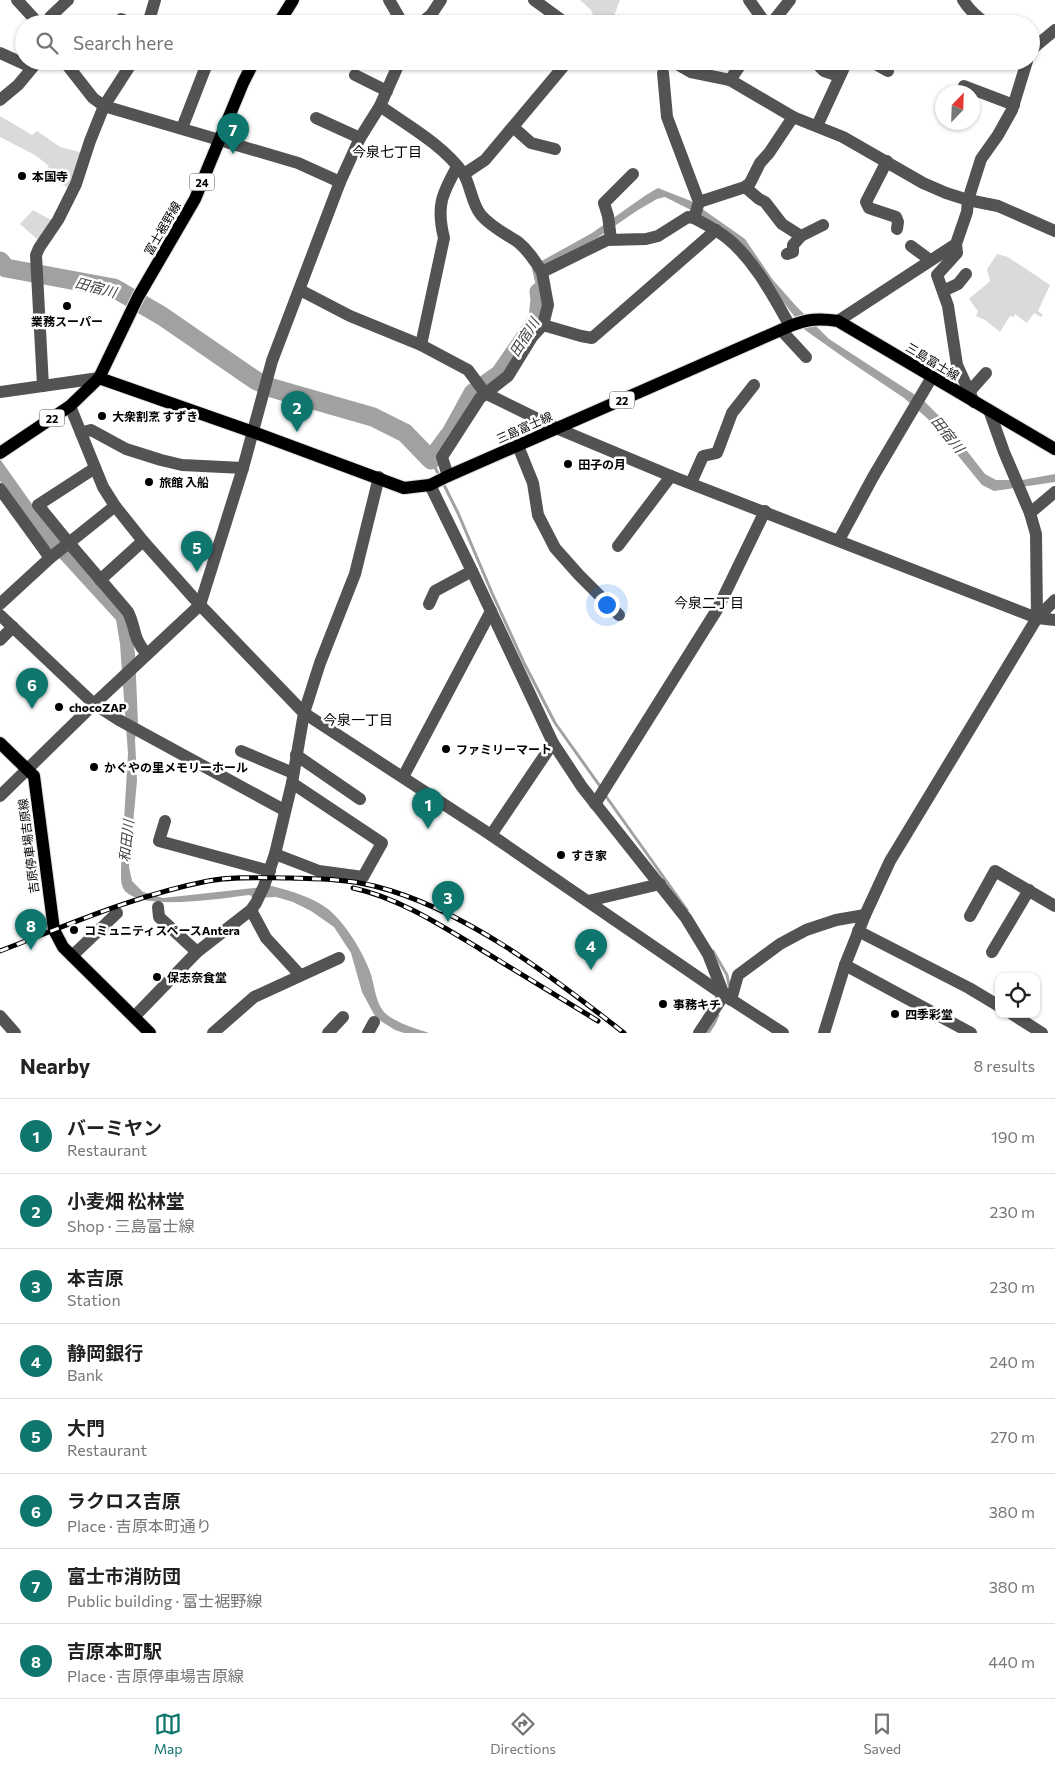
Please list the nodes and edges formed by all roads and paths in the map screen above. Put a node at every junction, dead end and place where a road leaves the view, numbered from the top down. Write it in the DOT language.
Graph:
graph roads {
  1 [pos="17,0"];
  2 [pos="68,0"];
  3 [pos="155,0"];
  4 [pos="294,0"];
  5 [pos="389,0"];
  6 [pos="442,0"];
  7 [pos="534,0"];
  8 [pos="749,0"];
  9 [pos="790,0"];
  10 [pos="963,0"];
  11 [pos="37,15"];
  12 [pos="50,15"];
  13 [pos="151,15"];
  14 [pos="284,15"];
  15 [pos="398,15"];
  16 [pos="431,15"];
  17 [pos="555,15"];
  18 [pos="760,15"];
  19 [pos="778,15"];
  20 [pos="975,15"];
  21 [pos="1055,30"];
  22 [pos="1040,42"];
  23 [pos="0,53"];
  24 [pos="15,58"];
  25 [pos="30,70"];
  26 [pos="71,70"];
  27 [pos="126,70"];
  28 [pos="205,70"];
  29 [pos="250,70"];
  30 [pos="395,70"];
  31 [pos="560,70"];
  32 [pos="688,70"];
  33 [pos="737,70"];
  34 [pos="823,70"];
  35 [pos="843,70"];
  36 [pos="1024,70"];
  37 [pos="663,73"];
  38 [pos="355,75"];
  39 [pos="840,76"];
  40 [pos="730,80"];
  41 [pos="386,91"];
  42 [pos="980,92"];
  43 [pos="0,100"];
  44 [pos="1014,105"];
  45 [pos="104,106"];
  46 [pos="380,106"];
  47 [pos="793,117"];
  48 [pos="316,118"];
  49 [pos="818,126"];
  50 [pos="513,127"];
  51 [pos="182,128"];
  52 [pos="360,138"];
  53 [pos="219,140"];
  54 [pos="555,149"];
  55 [pos="887,161"];
  56 [pos="461,171"];
  57 [pos="633,174"];
  58 [pos="340,182"];
  59 [pos="745,187"];
  60 [pos="968,200"];
  61 [pos="699,203"];
  62 [pos="694,218"];
  63 [pos="823,225"];
  64 [pos="897,228"];
  65 [pos="716,230"];
  66 [pos="1055,231"];
  67 [pos="801,236"];
  68 [pos="610,237"];
  69 [pos="956,244"];
  70 [pos="911,246"];
  71 [pos="787,254"];
  72 [pos="930,260"];
  73 [pos="542,272"];
  74 [pos="966,274"];
  75 [pos="300,290"];
  76 [pos="943,291"];
  77 [pos="838,321"];
  78 [pos="543,325"];
  79 [pos="789,326"];
  80 [pos="421,345"];
  81 [pos="806,357"];
  82 [pos="986,373"];
  83 [pos="932,377"];
  84 [pos="99,378"];
  85 [pos="754,385"];
  86 [pos="43,386"];
  87 [pos="0,392"];
  88 [pos="485,393"];
  89 [pos="972,397"];
  90 [pos="70,406"];
  91 [pos="989,410"];
  92 [pos="556,428"];
  93 [pos="253,432"];
  94 [pos="81,433"];
  95 [pos="518,446"];
  96 [pos="1055,449"];
  97 [pos="0,452"];
  98 [pos="95,468"];
  99 [pos="243,468"];
  100 [pos="448,476"];
  101 [pos="671,476"];
  102 [pos="379,477"];
  103 [pos="432,484"];
  104 [pos="691,484"];
  105 [pos="0,489"];
  106 [pos="1055,492"];
  107 [pos="115,506"];
  108 [pos="765,511"];
  109 [pos="1030,513"];
  110 [pos="839,540"];
  111 [pos="143,541"];
  112 [pos="68,544"];
  113 [pos="618,546"];
  114 [pos="52,557"];
  115 [pos="472,570"];
  116 [pos="100,580"];
  117 [pos="1055,600"];
  118 [pos="0,604"];
  119 [pos="429,604"];
  120 [pos="200,605"];
  121 [pos="491,611"];
  122 [pos="0,615"];
  123 [pos="619,615"];
  124 [pos="1037,618"];
  125 [pos="1055,620"];
  126 [pos="13,627"];
  127 [pos="0,640"];
  128 [pos="147,654"];
  129 [pos="94,704"];
  130 [pos="304,713"];
  131 [pos="0,743"];
  132 [pos="553,743"];
  133 [pos="241,751"];
  134 [pos="296,754"];
  135 [pos="27,769"];
  136 [pos="403,777"];
  137 [pos="292,778"];
  138 [pos="0,796"];
  139 [pos="360,799"];
  140 [pos="595,804"];
  141 [pos="284,810"];
  142 [pos="165,821"];
  143 [pos="491,835"];
  144 [pos="275,854"];
  145 [pos="270,871"];
  146 [pos="660,884"];
  147 [pos="1029,890"];
  148 [pos="588,901"];
  149 [pos="253,906"];
  150 [pos="1055,906"];
  151 [pos="158,907"];
  152 [pos="117,914"];
  153 [pos="864,915"];
  154 [pos="970,916"];
  155 [pos="858,931"];
  156 [pos="197,952"];
  157 [pos="992,952"];
  158 [pos="72,956"];
  159 [pos="339,958"];
  160 [pos="844,965"];
  161 [pos="300,975"];
  162 [pos="728,998"];
  163 [pos="995,1004"];
  164 [pos="0,1016"];
  165 [pos="134,1016"];
  166 [pos="343,1017"];
  167 [pos="1018,1018"];
  168 [pos="15,1033"];
  169 [pos="150,1033"];
  170 [pos="213,1033"];
  171 [pos="328,1033"];
  172 [pos="699,1033"];
  173 [pos="783,1033"];
  174 [pos="824,1033"];
  175 [pos="971,1033"];
  176 [pos="1042,1033"];
  1 -- 11 [label="street"];
  2 -- 12 [label="street"];
  3 -- 13 [label="street"];
  4 -- 14 [label="main road"];
  5 -- 15 [label="street"];
  6 -- 16 [label="street"];
  7 -- 17 [label="street"];
  8 -- 18 [label="street"];
  9 -- 19 [label="street"];
  10 -- 20 [label="street"];
  21 -- 22 [label="street"];
  23 -- 24 [label="street"];
  25 -- 43 [label="street"];
  26 -- 45 [label="street"];
  27 -- 45 [label="street"];
  28 -- 51 [label="street"];
  29 -- 53 [label="main road, 富士裾野線 / 24"];
  30 -- 41 [label="street"];
  31 -- 50 [label="street"];
  32 -- 40 [label="street"];
  33 -- 40 [label="street"];
  34 -- 39 [label="street"];
  35 -- 39 [label="street"];
  36 -- 44 [label="street"];
  37 -- 61 [label="street"];
  38 -- 41 [label="street"];
  39 -- 49 [label="street"];
  40 -- 47 [label="street"];
  41 -- 46 [label="street"];
  42 -- 44 [label="street"];
  44 -- 60 [label="street"];
  45 -- 51 [label="street"];
  45 -- 86 [label="street"];
  46 -- 52 [label="street"];
  46 -- 56 [label="street"];
  47 -- 49 [label="street"];
  47 -- 59 [label="street"];
  48 -- 52 [label="street"];
  49 -- 55 [label="street"];
  50 -- 54 [label="street"];
  50 -- 56 [label="street"];
  51 -- 53 [label="street"];
  52 -- 58 [label="street"];
  53 -- 58 [label="street"];
  53 -- 84 [label="main road, 富士裾野線 / 24"];
  55 -- 60 [label="street"];
  55 -- 64 [label="street"];
  56 -- 73 [label="street"];
  56 -- 80 [label="street"];
  57 -- 68 [label="street"];
  58 -- 75 [label="street"];
  59 -- 61 [label="street"];
  59 -- 67 [label="street"];
  60 -- 66 [label="street"];
  60 -- 69 [label="street"];
  61 -- 62 [label="street"];
  62 -- 65 [label="street"];
  62 -- 68 [label="street"];
  63 -- 67 [label="street"];
  65 -- 78 [label="street"];
  65 -- 79 [label="street"];
  67 -- 71 [label="street"];
  68 -- 73 [label="street"];
  69 -- 72 [label="street"];
  69 -- 76 [label="street"];
  70 -- 72 [label="street"];
  72 -- 77 [label="street"];
  73 -- 78 [label="street"];
  74 -- 76 [label="street"];
  75 -- 80 [label="street"];
  75 -- 93 [label="street"];
  76 -- 89 [label="street"];
  77 -- 79 [label="main road, 三島富士線 / 22"];
  77 -- 83 [label="main road, 三島富士線 / 22"];
  78 -- 88 [label="street"];
  79 -- 81 [label="street"];
  79 -- 92 [label="main road, 三島富士線 / 22"];
  80 -- 88 [label="street"];
  82 -- 89 [label="street"];
  83 -- 89 [label="main road, 三島富士線 / 22"];
  83 -- 110 [label="street"];
  84 -- 86 [label="street"];
  84 -- 90 [label="main road, 22"];
  84 -- 93 [label="main road, 三島富士線 / 22"];
  85 -- 104 [label="street"];
  86 -- 87 [label="street"];
  88 -- 92 [label="street"];
  88 -- 100 [label="street"];
  89 -- 91 [label="main road, 三島富士線 / 22"];
  90 -- 94 [label="street"];
  90 -- 97 [label="main road, 22"];
  91 -- 96 [label="main road, 三島富士線 / 22"];
  91 -- 109 [label="street"];
  92 -- 95 [label="main road, 三島富士線 / 22"];
  92 -- 101 [label="street"];
  93 -- 99 [label="street"];
  93 -- 102 [label="main road, 三島富士線 / 22"];
  94 -- 98 [label="street"];
  94 -- 99 [label="street"];
  95 -- 100 [label="main road, 三島富士線 / 22"];
  95 -- 123 [label="street"];
  98 -- 107 [label="street"];
  98 -- 112 [label="street"];
  99 -- 120 [label="street"];
  100 -- 103 [label="main road, 三島富士線 / 22"];
  101 -- 104 [label="street"];
  101 -- 113 [label="street"];
  102 -- 103 [label="main road, 三島富士線 / 22"];
  102 -- 130 [label="street"];
  103 -- 115 [label="street"];
  104 -- 108 [label="street"];
  105 -- 114 [label="street"];
  106 -- 109 [label="street"];
  107 -- 111 [label="street"];
  107 -- 112 [label="street"];
  108 -- 110 [label="street"];
  108 -- 140 [label="street"];
  109 -- 124 [label="street"];
  110 -- 124 [label="street"];
  111 -- 116 [label="street"];
  111 -- 120 [label="street"];
  112 -- 114 [label="street"];
  112 -- 116 [label="street"];
  114 -- 118 [label="street"];
  115 -- 119 [label="street"];
  115 -- 121 [label="street"];
  116 -- 128 [label="street"];
  117 -- 124 [label="street"];
  120 -- 128 [label="street"];
  120 -- 130 [label="street"];
  121 -- 132 [label="street"];
  121 -- 136 [label="street"];
  122 -- 126 [label="street"];
  124 -- 125 [label="street"];
  124 -- 153 [label="street"];
  126 -- 127 [label="street"];
  126 -- 129 [label="street"];
  128 -- 129 [label="street"];
  129 -- 135 [label="street"];
  129 -- 141 [label="street"];
  130 -- 134 [label="street"];
  130 -- 136 [label="street"];
  131 -- 135 [label="main road"];
  132 -- 140 [label="street"];
  132 -- 143 [label="street"];
  133 -- 137 [label="street"];
  134 -- 137 [label="street"];
  134 -- 139 [label="street"];
  135 -- 138 [label="street"];
  135 -- 158 [label="main road, 吉原停車場吉原線"];
  136 -- 143 [label="street"];
  137 -- 141 [label="street"];
  137 -- 144 [label="street"];
  140 -- 146 [label="street"];
  141 -- 144 [label="street"];
  142 -- 145 [label="street"];
  143 -- 148 [label="street"];
  144 -- 145 [label="street"];
  145 -- 149 [label="street"];
  146 -- 148 [label="street"];
  146 -- 162 [label="street"];
  147 -- 150 [label="street"];
  147 -- 154 [label="street"];
  147 -- 157 [label="street"];
  148 -- 162 [label="street"];
  149 -- 156 [label="street"];
  149 -- 161 [label="street"];
  151 -- 156 [label="street"];
  152 -- 158 [label="street"];
  153 -- 155 [label="street"];
  153 -- 162 [label="street"];
  155 -- 160 [label="street"];
  155 -- 163 [label="street"];
  156 -- 165 [label="street"];
  158 -- 165 [label="main road, 吉原停車場吉原線"];
  159 -- 161 [label="street"];
  160 -- 174 [label="street"];
  160 -- 175 [label="street"];
  161 -- 170 [label="street"];
  162 -- 172 [label="street"];
  162 -- 173 [label="street"];
  164 -- 168 [label="street"];
  165 -- 169 [label="main road, 吉原停車場吉原線"];
  166 -- 171 [label="street"];
  167 -- 176 [label="street"];
}
